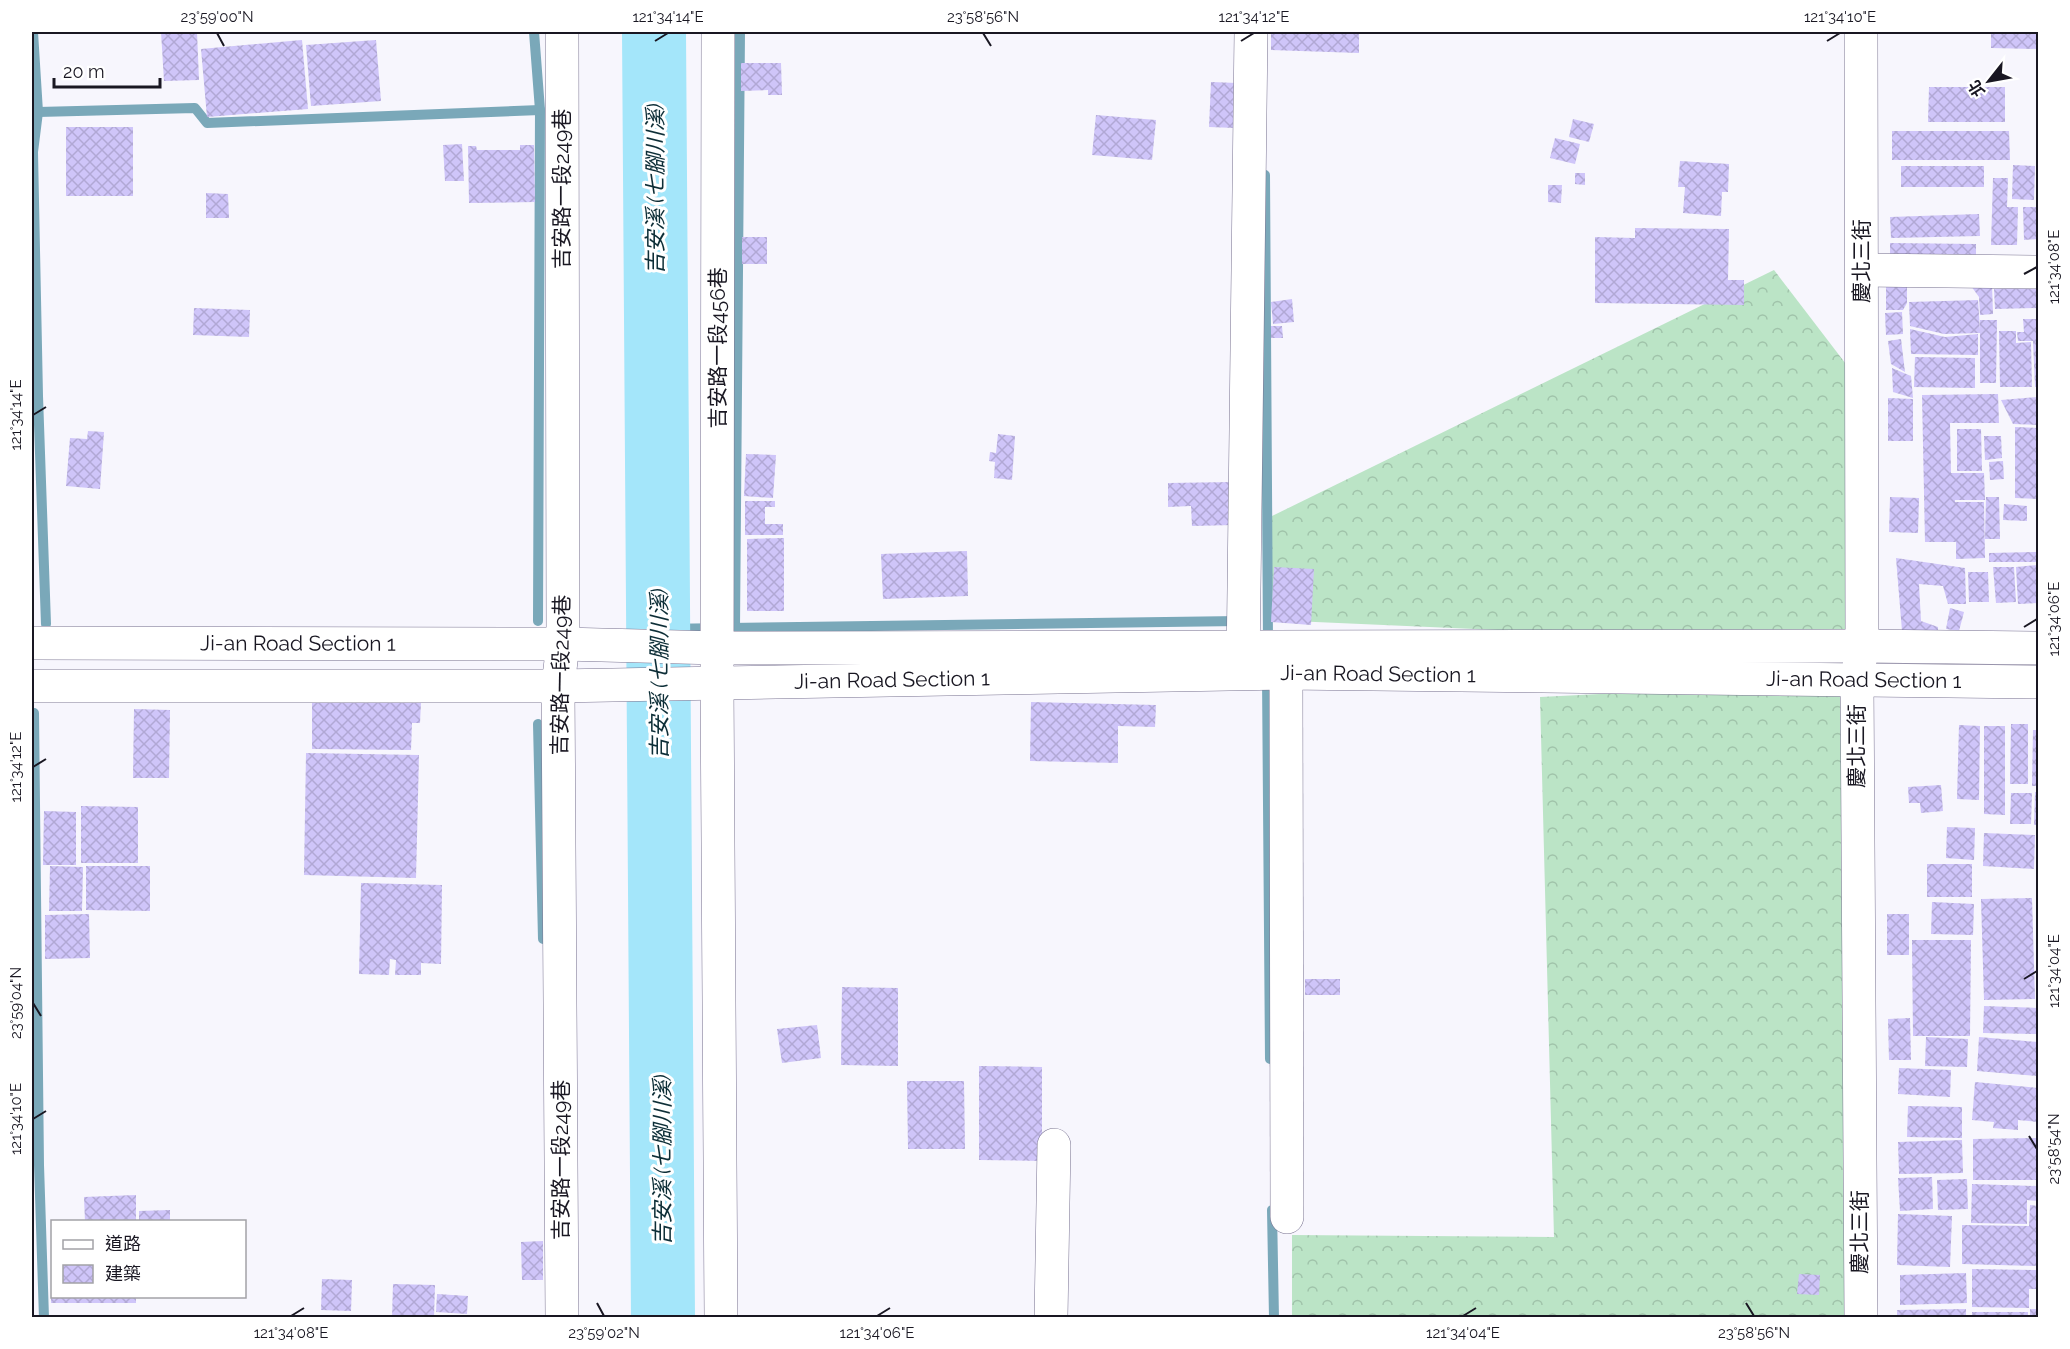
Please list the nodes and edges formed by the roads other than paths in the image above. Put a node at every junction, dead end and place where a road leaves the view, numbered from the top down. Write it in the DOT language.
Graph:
graph roads {
  1 [pos="562,32"];
  2 [pos="718,32"];
  3 [pos="1251,32"];
  4 [pos="1861,32"];
  5 [pos="1862,270"];
  6 [pos="2038,272"];
  7 [pos="32,643"];
  8 [pos="563,644"];
  9 [pos="1862,646"];
  10 [pos="2038,648"];
  11 [pos="1243,660"];
  12 [pos="717,666"];
  13 [pos="1286,673"];
  14 [pos="1857,681"];
  15 [pos="2038,682"];
  16 [pos="32,686"];
  17 [pos="558,686"];
  18 [pos="1054,1145"];
  19 [pos="1287,1216"];
  20 [pos="562,1317"];
  21 [pos="721,1317"];
  22 [pos="1051,1317"];
  23 [pos="1861,1317"];
  1 -- 8 [label="street, 吉安路一段249巷"];
  2 -- 12 [label="street, 吉安路一段456巷"];
  3 -- 11 [label="street"];
  4 -- 5 [label="street, 慶北三街"];
  5 -- 6 [label="street"];
  5 -- 9 [label="street, 慶北三街"];
  7 -- 8 [label="street, Ji-an Road Section 1"];
  8 -- 12 [label="street, Ji-an Road Section 1"];
  8 -- 17 [label="street, 吉安路一段249巷"];
  9 -- 10 [label="street, Ji-an Road Section 1"];
  9 -- 11 [label="street, Ji-an Road Section 1"];
  9 -- 14 [label="street, 慶北三街"];
  11 -- 12 [label="street, Ji-an Road Section 1"];
  11 -- 13 [label="street, Ji-an Road Section 1"];
  12 -- 17 [label="street, Ji-an Road Section 1"];
  12 -- 21 [label="street, 吉安路一段456巷"];
  13 -- 14 [label="street, Ji-an Road Section 1"];
  13 -- 19 [label="street"];
  14 -- 15 [label="street, Ji-an Road Section 1"];
  14 -- 23 [label="street, 慶北三街"];
  16 -- 17 [label="street, Ji-an Road Section 1"];
  17 -- 20 [label="street, 吉安路一段249巷"];
  18 -- 22 [label="street"];
}
